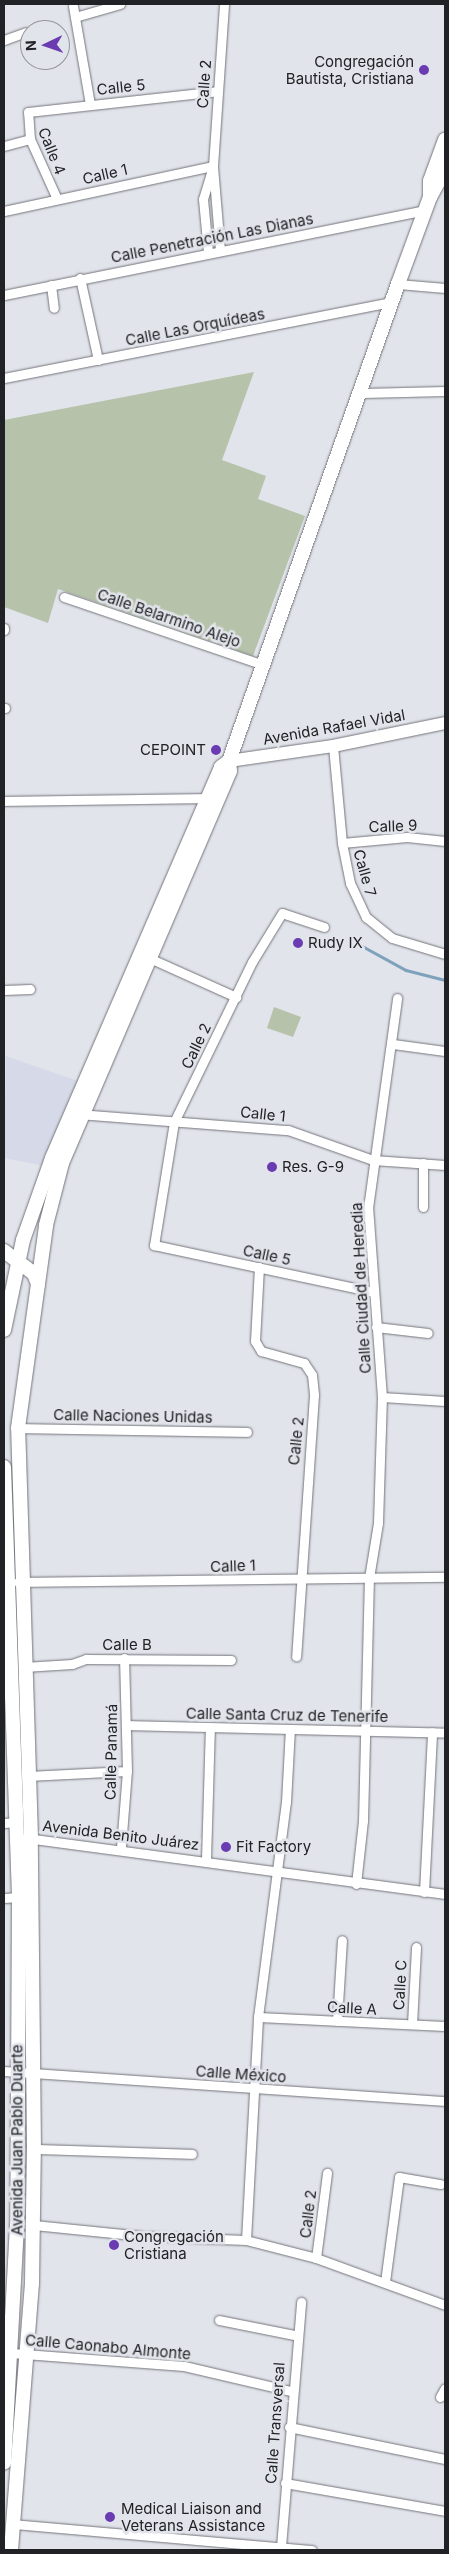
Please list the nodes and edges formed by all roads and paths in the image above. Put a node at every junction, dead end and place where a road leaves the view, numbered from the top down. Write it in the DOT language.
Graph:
graph roads {
  1 [pos="120,4"];
  2 [pos="224,4"];
  3 [pos="73,6"];
  4 [pos="75,16"];
  5 [pos="20,34"];
  6 [pos="4,40"];
  7 [pos="217,91"];
  8 [pos="90,104"];
  9 [pos="28,112"];
  10 [pos="30,139"];
  11 [pos="445,140"];
  12 [pos="4,146"];
  13 [pos="213,166"];
  14 [pos="445,170"];
  15 [pos="57,199"];
  16 [pos="428,204"];
  17 [pos="4,211"];
  18 [pos="220,250"];
  19 [pos="208,252"];
  20 [pos="80,278"];
  21 [pos="51,284"];
  22 [pos="398,284"];
  23 [pos="445,288"];
  24 [pos="4,295"];
  25 [pos="392,302"];
  26 [pos="54,308"];
  27 [pos="98,360"];
  28 [pos="4,378"];
  29 [pos="445,391"];
  30 [pos="363,393"];
  31 [pos="64,597"];
  32 [pos="264,665"];
  33 [pos="445,723"];
  34 [pos="333,746"];
  35 [pos="229,761"];
  36 [pos="207,798"];
  37 [pos="4,801"];
  38 [pos="445,841"];
  39 [pos="342,843"];
  40 [pos="324,927"];
  41 [pos="445,954"];
  42 [pos="146,957"];
  43 [pos="30,989"];
  44 [pos="4,990"];
  45 [pos="236,997"];
  46 [pos="397,998"];
  47 [pos="393,1044"];
  48 [pos="445,1051"];
  49 [pos="78,1114"];
  50 [pos="174,1122"];
  51 [pos="373,1160"];
  52 [pos="57,1161"];
  53 [pos="423,1163"];
  54 [pos="445,1165"];
  55 [pos="423,1207"];
  56 [pos="23,1240"];
  57 [pos="154,1245"];
  58 [pos="4,1250"];
  59 [pos="18,1261"];
  60 [pos="259,1267"];
  61 [pos="38,1284"];
  62 [pos="373,1292"];
  63 [pos="34,1303"];
  64 [pos="6,1311"];
  65 [pos="376,1327"];
  66 [pos="4,1330"];
  67 [pos="428,1333"];
  68 [pos="382,1397"];
  69 [pos="445,1401"];
  70 [pos="18,1428"];
  71 [pos="247,1432"];
  72 [pos="4,1467"];
  73 [pos="4,1494"];
  74 [pos="445,1577"];
  75 [pos="299,1578"];
  76 [pos="369,1578"];
  77 [pos="14,1582"];
  78 [pos="7,1653"];
  79 [pos="296,1656"];
  80 [pos="124,1658"];
  81 [pos="231,1660"];
  82 [pos="24,1667"];
  83 [pos="128,1725"];
  84 [pos="210,1728"];
  85 [pos="290,1729"];
  86 [pos="367,1731"];
  87 [pos="432,1732"];
  88 [pos="445,1733"];
  89 [pos="127,1771"];
  90 [pos="28,1776"];
  91 [pos="4,1822"];
  92 [pos="18,1822"];
  93 [pos="25,1838"];
  94 [pos="121,1847"];
  95 [pos="206,1859"];
  96 [pos="277,1872"];
  97 [pos="356,1884"];
  98 [pos="424,1892"];
  99 [pos="445,1894"];
  100 [pos="4,1898"];
  101 [pos="19,1898"];
  102 [pos="342,1940"];
  103 [pos="416,1947"];
  104 [pos="258,2017"];
  105 [pos="337,2021"];
  106 [pos="412,2024"];
  107 [pos="445,2026"];
  108 [pos="11,2071"];
  109 [pos="34,2072"];
  110 [pos="254,2088"];
  111 [pos="445,2102"];
  112 [pos="34,2149"];
  113 [pos="192,2154"];
  114 [pos="327,2173"];
  115 [pos="440,2184"];
  116 [pos="34,2225"];
  117 [pos="246,2240"];
  118 [pos="316,2258"];
  119 [pos="384,2282"];
  120 [pos="300,2302"];
  121 [pos="445,2305"];
  122 [pos="219,2320"];
  123 [pos="294,2335"];
  124 [pos="26,2354"];
  125 [pos="8,2362"];
  126 [pos="445,2388"];
  127 [pos="291,2391"];
  128 [pos="440,2397"];
  129 [pos="289,2427"];
  130 [pos="445,2459"];
  131 [pos="4,2463"];
  132 [pos="285,2483"];
  133 [pos="445,2511"];
  134 [pos="13,2524"];
  135 [pos="248,2547"];
  136 [pos="281,2547"];
  137 [pos="11,2550"];
  138 [pos="312,2550"];
  1 -- 4 [label="street"];
  2 -- 7 [label="street, Calle 2"];
  3 -- 4 [label="street"];
  4 -- 8 [label="street"];
  5 -- 6 [label="street"];
  7 -- 8 [label="street, Calle 5"];
  7 -- 13 [label="street, Calle 2"];
  8 -- 9 [label="street, Calle 5"];
  9 -- 10 [label="street, Calle 4"];
  10 -- 12 [label="street"];
  10 -- 15 [label="street, Calle 4"];
  11 -- 16 [label="main road"];
  13 -- 15 [label="street, Calle 1"];
  13 -- 18 [label="street, Calle 2"];
  13 -- 19 [label="street, Calle 2"];
  14 -- 16 [label="main road"];
  15 -- 17 [label="street, Calle 1"];
  16 -- 18 [label="street, Calle Penetración Las Dianas"];
  16 -- 22 [label="main road"];
  18 -- 19 [label="street, Calle Penetración Las Dianas"];
  19 -- 20 [label="street, Calle Penetración Las Dianas"];
  20 -- 21 [label="street, Calle Penetración Las Dianas"];
  20 -- 27 [label="street"];
  21 -- 24 [label="street, Calle Penetración Las Dianas"];
  21 -- 26 [label="street"];
  22 -- 23 [label="street"];
  22 -- 25 [label="main road"];
  25 -- 27 [label="street, Calle Las Orquídeas"];
  25 -- 30 [label="main road"];
  27 -- 28 [label="street, Calle Las Orquídeas"];
  29 -- 30 [label="street"];
  30 -- 32 [label="main road"];
  31 -- 32 [label="street, Calle Belarmino Alejo"];
  32 -- 35 [label="main road"];
  33 -- 34 [label="main road, Avenida Rafael Vidal"];
  34 -- 35 [label="main road, Avenida Rafael Vidal"];
  34 -- 39 [label="street, Calle 7"];
  35 -- 36 [label="main road"];
  35 -- 42 [label="main road"];
  36 -- 37 [label="street"];
  36 -- 42 [label="main road"];
  38 -- 39 [label="street, Calle 9"];
  39 -- 41 [label="street, Calle 7"];
  40 -- 45 [label="street, Calle 2"];
  42 -- 45 [label="street"];
  42 -- 49 [label="main road"];
  43 -- 44 [label="street"];
  45 -- 50 [label="street, Calle 2"];
  46 -- 47 [label="street, Calle Ciudad de Heredia"];
  47 -- 48 [label="street"];
  47 -- 51 [label="street, Calle Ciudad de Heredia"];
  49 -- 50 [label="street, Calle 1"];
  49 -- 52 [label="main road"];
  50 -- 51 [label="street, Calle 1"];
  50 -- 57 [label="street, Calle 2"];
  51 -- 53 [label="street, Calle 1"];
  51 -- 62 [label="street, Calle Ciudad de Heredia"];
  52 -- 56 [label="main road"];
  52 -- 61 [label="main road, Avenida Juan Pablo Duarte"];
  53 -- 54 [label="street, Calle 1"];
  53 -- 55 [label="street"];
  56 -- 58 [label="main road"];
  56 -- 59 [label="main road"];
  57 -- 60 [label="street, Calle 5"];
  58 -- 59 [label="main road"];
  59 -- 61 [label="main road"];
  59 -- 64 [label="main road"];
  60 -- 62 [label="street, Calle 5"];
  60 -- 75 [label="street, Calle 2"];
  61 -- 63 [label="main road, Avenida Juan Pablo Duarte"];
  62 -- 65 [label="street, Calle Ciudad de Heredia"];
  63 -- 64 [label="main road"];
  63 -- 70 [label="main road, Avenida Juan Pablo Duarte"];
  64 -- 66 [label="main road"];
  65 -- 67 [label="street"];
  65 -- 68 [label="street, Calle Ciudad de Heredia"];
  68 -- 69 [label="street"];
  68 -- 76 [label="street, Calle Ciudad de Heredia"];
  70 -- 71 [label="street, Calle Naciones Unidas"];
  70 -- 77 [label="main road, Avenida Juan Pablo Duarte"];
  72 -- 73 [label="main road, Avenida Juan Pablo Duarte"];
  73 -- 77 [label="main road, Avenida Juan Pablo Duarte"];
  74 -- 76 [label="street, Calle 1"];
  75 -- 76 [label="street, Calle 1"];
  75 -- 77 [label="street, Calle 1"];
  75 -- 79 [label="street, Calle 2"];
  76 -- 86 [label="street, Calle Ciudad de Heredia"];
  77 -- 78 [label="main road, Avenida Juan Pablo Duarte"];
  77 -- 82 [label="main road, Avenida Juan Pablo Duarte"];
  78 -- 92 [label="main road, Avenida Juan Pablo Duarte"];
  80 -- 81 [label="street, Calle B"];
  80 -- 82 [label="street, Calle B"];
  80 -- 83 [label="street, Calle Panamá"];
  82 -- 90 [label="main road, Avenida Juan Pablo Duarte"];
  83 -- 84 [label="street, Calle Santa Cruz de Tenerife"];
  83 -- 89 [label="street, Calle Panamá"];
  84 -- 85 [label="street, Calle Santa Cruz de Tenerife"];
  84 -- 95 [label="street"];
  85 -- 86 [label="street, Calle Santa Cruz de Tenerife"];
  85 -- 96 [label="street"];
  86 -- 87 [label="street, Calle Santa Cruz de Tenerife"];
  86 -- 97 [label="street, Calle Ciudad de Heredia"];
  87 -- 88 [label="street, Calle Santa Cruz de Tenerife"];
  87 -- 98 [label="street"];
  89 -- 90 [label="street"];
  89 -- 94 [label="street, Calle Panamá"];
  90 -- 93 [label="main road, Avenida Juan Pablo Duarte"];
  91 -- 92 [label="street"];
  92 -- 93 [label="main road, Avenida Juan Pablo Duarte"];
  93 -- 94 [label="street, Avenida Benito Juárez"];
  93 -- 101 [label="main road, Avenida Juan Pablo Duarte"];
  93 -- 109 [label="main road, Avenida Juan Pablo Duarte"];
  94 -- 95 [label="street, Avenida Benito Juárez"];
  95 -- 96 [label="street, Avenida Benito Juárez"];
  96 -- 97 [label="street, Avenida Benito Juárez"];
  96 -- 104 [label="street"];
  97 -- 98 [label="street, Avenida Benito Juárez"];
  98 -- 99 [label="street, Avenida Benito Juárez"];
  100 -- 101 [label="street"];
  101 -- 108 [label="main road, Avenida Juan Pablo Duarte"];
  102 -- 105 [label="street"];
  103 -- 106 [label="street, Calle C"];
  104 -- 105 [label="street, Calle A"];
  104 -- 110 [label="street"];
  105 -- 106 [label="street, Calle A"];
  106 -- 107 [label="street, Calle A"];
  108 -- 109 [label="street, Calle México"];
  108 -- 125 [label="main road, Avenida Juan Pablo Duarte"];
  109 -- 110 [label="street, Calle México"];
  109 -- 112 [label="main road, Avenida Juan Pablo Duarte"];
  110 -- 111 [label="street, Calle México"];
  110 -- 117 [label="street"];
  112 -- 113 [label="street"];
  112 -- 116 [label="main road, Avenida Juan Pablo Duarte"];
  114 -- 118 [label="street, Calle 2"];
  115 -- 119 [label="street"];
  116 -- 117 [label="street"];
  116 -- 124 [label="main road, Avenida Juan Pablo Duarte"];
  117 -- 118 [label="street"];
  118 -- 119 [label="street"];
  119 -- 121 [label="street"];
  120 -- 123 [label="street, Calle Transversal"];
  122 -- 123 [label="street"];
  123 -- 127 [label="street, Calle Transversal"];
  124 -- 125 [label="street, Calle Caonabo Almonte"];
  124 -- 127 [label="street, Calle Caonabo Almonte"];
  124 -- 134 [label="main road, Avenida Juan Pablo Duarte"];
  125 -- 131 [label="main road, Avenida Juan Pablo Duarte"];
  126 -- 128 [label="street"];
  127 -- 129 [label="street, Calle Transversal"];
  129 -- 130 [label="street"];
  129 -- 132 [label="street, Calle Transversal"];
  132 -- 133 [label="street"];
  132 -- 136 [label="street, Calle Transversal"];
  134 -- 135 [label="street"];
  134 -- 137 [label="main road, Avenida Juan Pablo Duarte"];
  135 -- 136 [label="street"];
  136 -- 138 [label="street"];
}
